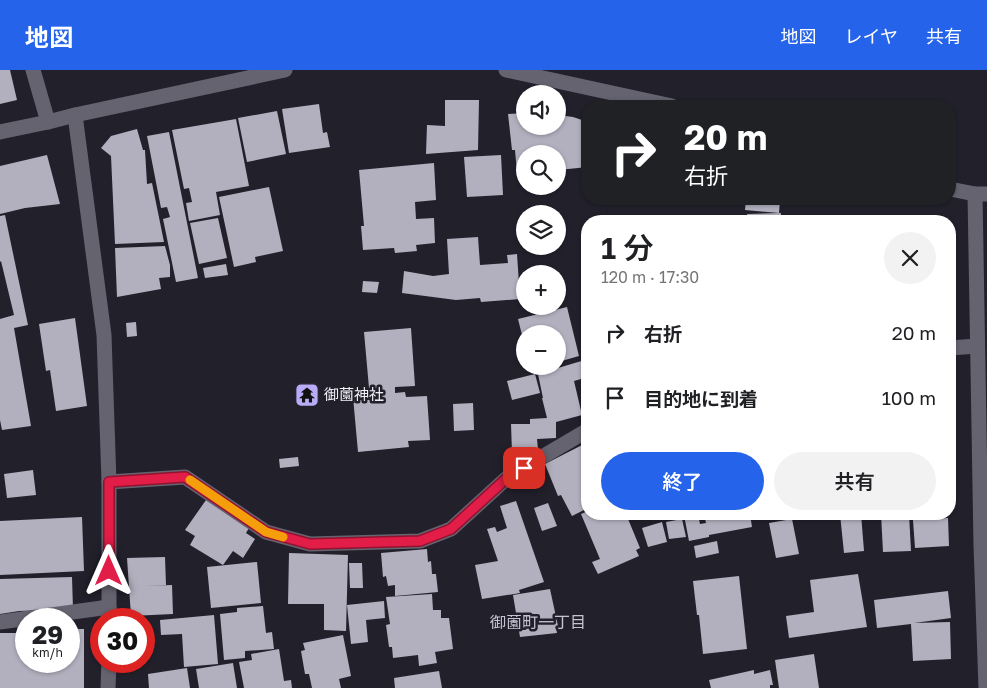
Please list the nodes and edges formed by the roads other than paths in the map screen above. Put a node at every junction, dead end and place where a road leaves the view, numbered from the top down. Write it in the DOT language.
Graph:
graph roads {
  1 [pos="34,70"];
  2 [pos="285,70"];
  3 [pos="506,70"];
  4 [pos="644,100"];
  5 [pos="75,114"];
  6 [pos="48,122"];
  7 [pos="0,132"];
  8 [pos="956,189"];
  9 [pos="981,194"];
  10 [pos="976,346"];
  11 [pos="956,348"];
  12 [pos="581,434"];
  13 [pos="109,482"];
  14 [pos="984,544"];
  15 [pos="109,608"];
  16 [pos="90,615"];
  17 [pos="0,622"];
  18 [pos="109,673"];
  19 [pos="108,688"];
  20 [pos="986,688"];
  1 -- 6 [label="street"];
  2 -- 5 [label="street"];
  3 -- 4 [label="street"];
  5 -- 6 [label="street"];
  5 -- 13 [label="street"];
  6 -- 7 [label="street"];
  8 -- 9 [label="street"];
  9 -- 10 [label="street"];
  10 -- 11 [label="street"];
  10 -- 14 [label="street"];
  12 -- 13 [label="street"];
  13 -- 15 [label="street"];
  14 -- 20 [label="street"];
  16 -- 17 [label="street"];
  18 -- 19 [label="street"];
}
